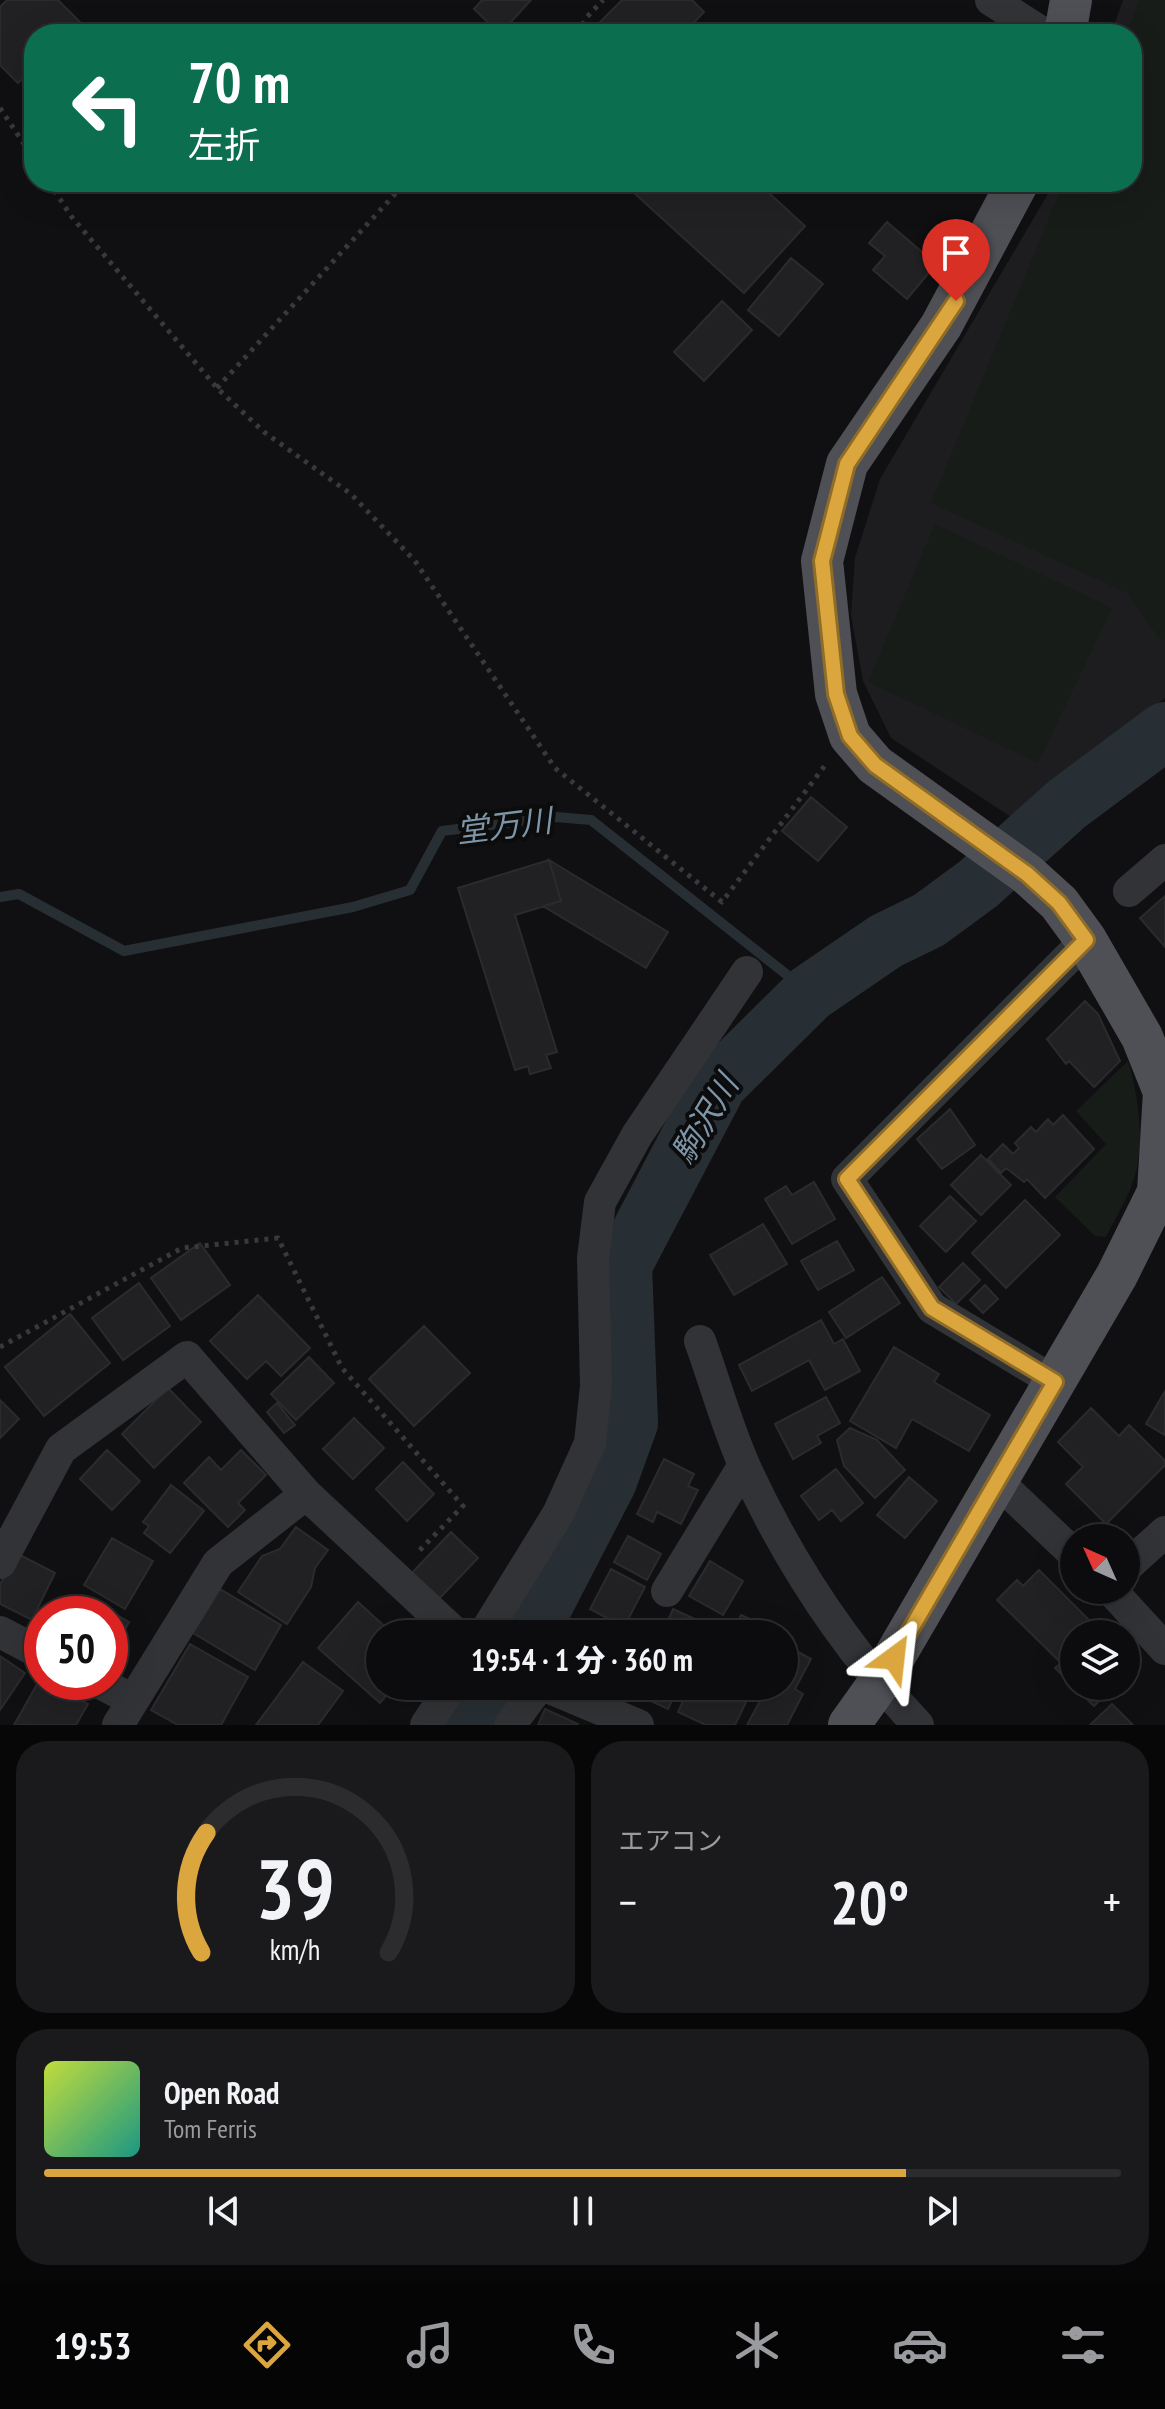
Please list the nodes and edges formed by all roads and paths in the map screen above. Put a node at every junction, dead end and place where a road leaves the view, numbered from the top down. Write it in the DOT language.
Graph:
graph roads {
  1 [pos="603,0"];
  2 [pos="991,0"];
  3 [pos="1071,0"];
  4 [pos="583,24"];
  5 [pos="1028,24"];
  6 [pos="1067,24"];
  7 [pos="0,108"];
  8 [pos="24,144"];
  9 [pos="55,192"];
  10 [pos="397,192"];
  11 [pos="1013,192"];
  12 [pos="217,388"];
  13 [pos="850,736"];
  14 [pos="1165,860"];
  15 [pos="1129,891"];
  16 [pos="1086,940"];
  17 [pos="747,972"];
  18 [pos="1165,1092"];
  19 [pos="700,1341"];
  20 [pos="0,1347"];
  21 [pos="1055,1382"];
  22 [pos="744,1465"];
  23 [pos="997,1481"];
  24 [pos="306,1494"];
  25 [pos="1165,1532"];
  26 [pos="1060,1541"];
  27 [pos="1140,1554"];
  28 [pos="0,1563"];
  29 [pos="394,1577"];
  30 [pos="667,1591"];
  31 [pos="1124,1604"];
  32 [pos="441,1620"];
  33 [pos="493,1620"];
  34 [pos="0,1632"];
  35 [pos="24,1645"];
  36 [pos="1165,1649"];
  37 [pos="879,1683"];
  38 [pos="443,1700"];
  39 [pos="529,1700"];
  40 [pos="578,1700"];
  41 [pos="126,1712"];
  42 [pos="426,1725"];
  43 [pos="510,1725"];
  44 [pos="638,1725"];
  45 [pos="849,1725"];
  46 [pos="918,1725"];
  1 -- 4 [label="path"];
  2 -- 5 [label="street"];
  3 -- 6 [label="main road"];
  7 -- 8 [label="path"];
  9 -- 12 [label="path"];
  10 -- 12 [label="path"];
  11 -- 13 [label="main road"];
  12 -- 13 [label="path"];
  13 -- 16 [label="main road"];
  14 -- 15 [label="street"];
  16 -- 18 [label="main road"];
  16 -- 21 [label="street"];
  17 -- 33 [label="street"];
  18 -- 21 [label="main road"];
  19 -- 22 [label="street"];
  20 -- 29 [label="path"];
  21 -- 23 [label="main road"];
  22 -- 30 [label="street"];
  22 -- 37 [label="street"];
  23 -- 26 [label="street"];
  23 -- 37 [label="main road"];
  24 -- 28 [label="street"];
  24 -- 29 [label="street"];
  24 -- 41 [label="street"];
  25 -- 27 [label="street"];
  29 -- 32 [label="street"];
  31 -- 36 [label="street"];
  34 -- 35 [label="street"];
  37 -- 45 [label="main road"];
  37 -- 46 [label="street"];
  38 -- 42 [label="street"];
  39 -- 43 [label="street"];
  40 -- 44 [label="street"];
}
